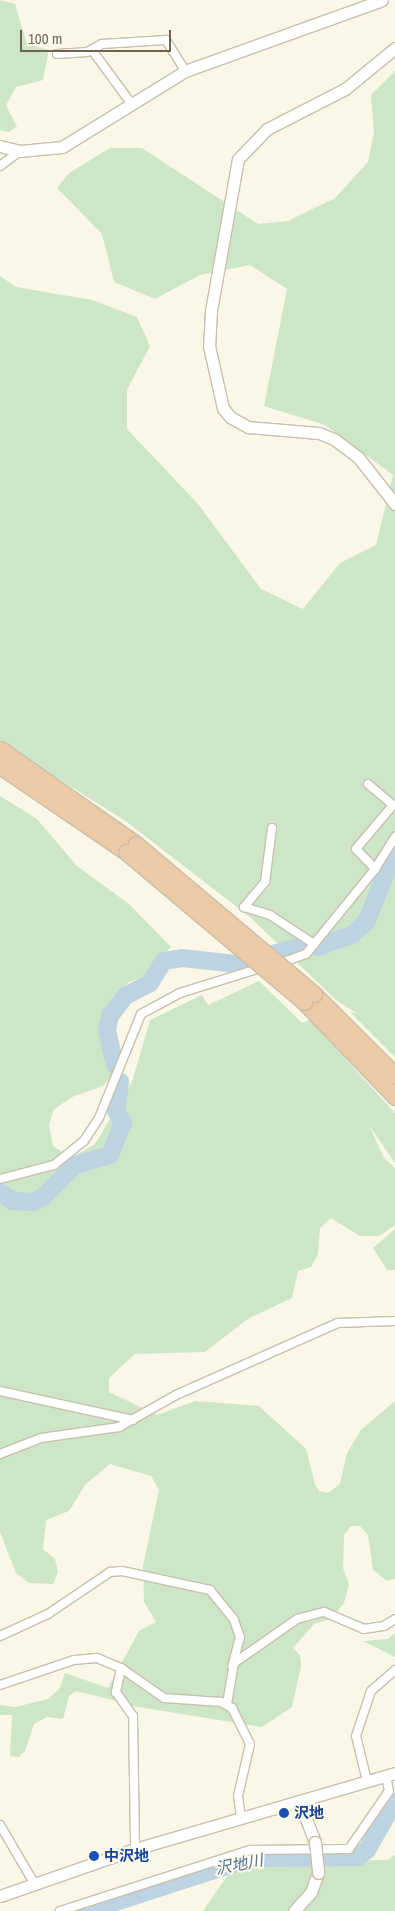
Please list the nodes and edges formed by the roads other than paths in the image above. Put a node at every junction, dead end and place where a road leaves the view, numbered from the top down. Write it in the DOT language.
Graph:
graph roads {
  1 [pos="382,0"];
  2 [pos="395,48"];
  3 [pos="92,50"];
  4 [pos="57,54"];
  5 [pos="185,71"];
  6 [pos="133,106"];
  7 [pos="0,146"];
  8 [pos="20,151"];
  9 [pos="0,166"];
  10 [pos="395,504"];
  11 [pos="0,750"];
  12 [pos="0,766"];
  13 [pos="368,784"];
  14 [pos="272,828"];
  15 [pos="395,836"];
  16 [pos="131,848"];
  17 [pos="375,869"];
  18 [pos="314,944"];
  19 [pos="309,998"];
  20 [pos="395,1075"];
  21 [pos="395,1097"];
  22 [pos="0,1179"];
  23 [pos="395,1321"];
  24 [pos="0,1391"];
  25 [pos="132,1420"];
  26 [pos="0,1454"];
  27 [pos="395,1619"];
  28 [pos="0,1636"];
  29 [pos="232,1666"];
  30 [pos="121,1668"];
  31 [pos="395,1670"];
  32 [pos="0,1685"];
  33 [pos="227,1704"];
  34 [pos="390,1774"];
  35 [pos="367,1781"];
  36 [pos="299,1800"];
  37 [pos="241,1818"];
  38 [pos="0,1825"];
  39 [pos="135,1849"];
  40 [pos="34,1884"];
  41 [pos="0,1896"];
  42 [pos="60,1911"];
  43 [pos="294,1911"];
  1 -- 5 [label="street"];
  2 -- 10 [label="street"];
  3 -- 4 [label="street"];
  3 -- 5 [label="street"];
  3 -- 6 [label="street"];
  5 -- 6 [label="street"];
  6 -- 8 [label="street"];
  7 -- 8 [label="street"];
  8 -- 9 [label="street"];
  11 -- 16 [label="highway"];
  12 -- 16 [label="highway"];
  13 -- 17 [label="street"];
  14 -- 18 [label="street"];
  15 -- 17 [label="street"];
  16 -- 19 [label="highway, bridge"];
  17 -- 18 [label="street"];
  18 -- 22 [label="street"];
  19 -- 20 [label="highway"];
  19 -- 21 [label="highway"];
  23 -- 25 [label="street"];
  24 -- 25 [label="street"];
  25 -- 26 [label="street"];
  27 -- 29 [label="street"];
  28 -- 29 [label="street"];
  29 -- 33 [label="street"];
  30 -- 32 [label="street"];
  30 -- 33 [label="street"];
  30 -- 39 [label="street"];
  31 -- 35 [label="street"];
  33 -- 37 [label="street"];
  34 -- 35 [label="street"];
  34 -- 42 [label="street"];
  35 -- 36 [label="street"];
  36 -- 37 [label="street"];
  36 -- 43 [label="street, bridge"];
  37 -- 39 [label="street"];
  38 -- 40 [label="street"];
  39 -- 40 [label="street"];
  40 -- 41 [label="street"];
}
